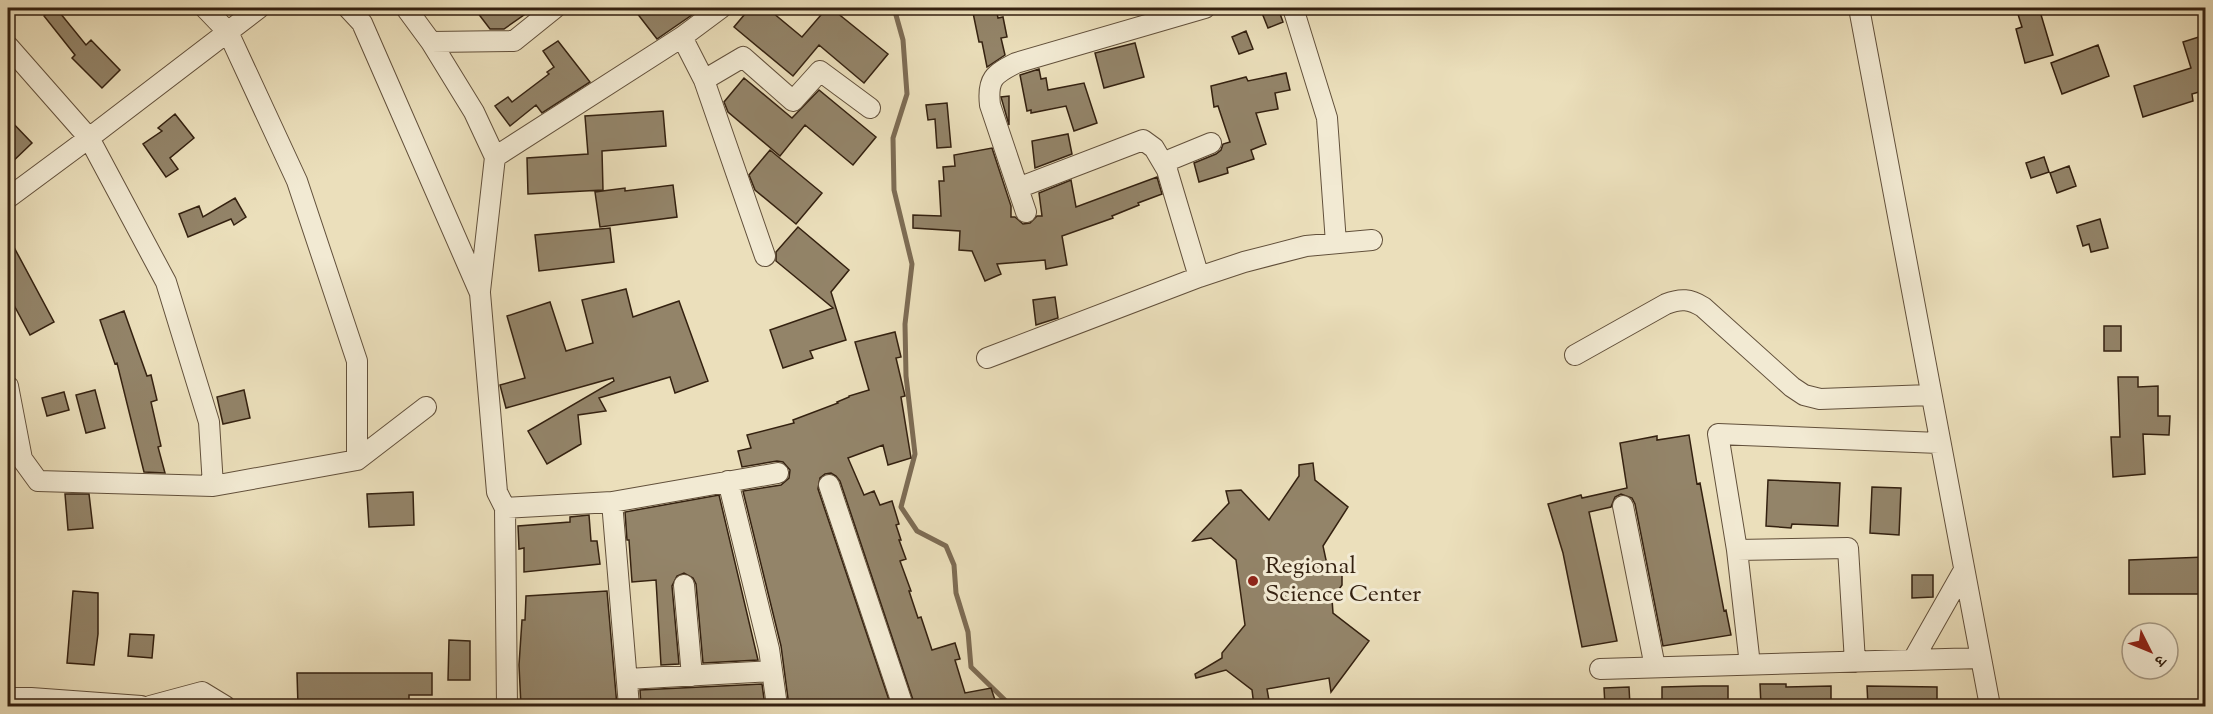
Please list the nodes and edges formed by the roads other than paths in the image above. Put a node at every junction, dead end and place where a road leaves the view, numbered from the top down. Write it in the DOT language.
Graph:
graph roads {
  1 [pos="206,8"];
  2 [pos="259,8"];
  3 [pos="348,8"];
  4 [pos="406,8"];
  5 [pos="555,8"];
  6 [pos="721,8"];
  7 [pos="1205,8"];
  8 [pos="1293,8"];
  9 [pos="1859,8"];
  10 [pos="228,32"];
  11 [pos="682,37"];
  12 [pos="431,42"];
  13 [pos="8,46"];
  14 [pos="704,80"];
  15 [pos="870,108"];
  16 [pos="89,138"];
  17 [pos="1210,143"];
  18 [pos="495,157"];
  19 [pos="1167,170"];
  20 [pos="1018,188"];
  21 [pos="8,198"];
  22 [pos="1026,212"];
  23 [pos="1372,240"];
  24 [pos="1336,243"];
  25 [pos="765,256"];
  26 [pos="1199,277"];
  27 [pos="480,293"];
  28 [pos="1575,355"];
  29 [pos="987,358"];
  30 [pos="8,386"];
  31 [pos="1930,395"];
  32 [pos="426,407"];
  33 [pos="1939,442"];
  34 [pos="15,459"];
  35 [pos="357,460"];
  36 [pos="778,472"];
  37 [pos="728,481"];
  38 [pos="830,485"];
  39 [pos="213,486"];
  40 [pos="612,502"];
  41 [pos="1623,506"];
  42 [pos="505,508"];
  43 [pos="1737,550"];
  44 [pos="1964,570"];
  45 [pos="684,585"];
  46 [pos="1981,658"];
  47 [pos="1913,660"];
  48 [pos="1856,662"];
  49 [pos="1750,665"];
  50 [pos="1655,667"];
  51 [pos="1600,669"];
  52 [pos="772,671"];
  53 [pos="692,676"];
  54 [pos="627,679"];
  55 [pos="8,698"];
  56 [pos="141,706"];
  57 [pos="150,706"];
  58 [pos="225,706"];
  59 [pos="507,706"];
  60 [pos="629,706"];
  61 [pos="777,706"];
  62 [pos="903,706"];
  63 [pos="1990,706"];
  1 -- 10 [label="street"];
  2 -- 10 [label="street"];
  3 -- 27 [label="street"];
  4 -- 12 [label="street"];
  5 -- 12 [label="street"];
  6 -- 11 [label="street"];
  7 -- 20 [label="street"];
  8 -- 24 [label="street"];
  9 -- 31 [label="street"];
  10 -- 16 [label="street"];
  10 -- 35 [label="street"];
  11 -- 14 [label="street"];
  11 -- 18 [label="street"];
  12 -- 18 [label="street"];
  13 -- 16 [label="street"];
  14 -- 15 [label="street"];
  14 -- 25 [label="street"];
  16 -- 21 [label="street"];
  16 -- 39 [label="street"];
  17 -- 19 [label="street"];
  18 -- 27 [label="street"];
  19 -- 20 [label="street"];
  19 -- 26 [label="street"];
  20 -- 22 [label="street"];
  23 -- 24 [label="street"];
  24 -- 26 [label="street"];
  26 -- 29 [label="street"];
  27 -- 42 [label="street"];
  28 -- 31 [label="street"];
  30 -- 34 [label="street"];
  31 -- 33 [label="street"];
  32 -- 35 [label="street"];
  33 -- 43 [label="street"];
  33 -- 44 [label="street"];
  34 -- 39 [label="street"];
  35 -- 39 [label="street"];
  36 -- 37 [label="street"];
  37 -- 40 [label="street"];
  37 -- 52 [label="street"];
  38 -- 62 [label="street"];
  40 -- 42 [label="street"];
  40 -- 54 [label="street"];
  41 -- 50 [label="street"];
  42 -- 59 [label="street"];
  43 -- 48 [label="street"];
  43 -- 49 [label="street"];
  44 -- 46 [label="street"];
  44 -- 47 [label="street"];
  45 -- 53 [label="street"];
  46 -- 47 [label="street"];
  46 -- 63 [label="street"];
  47 -- 48 [label="street"];
  48 -- 49 [label="street"];
  49 -- 50 [label="street"];
  50 -- 51 [label="street"];
  52 -- 53 [label="street"];
  52 -- 61 [label="street"];
  53 -- 54 [label="street"];
  54 -- 60 [label="street"];
  55 -- 56 [label="street"];
  57 -- 58 [label="street"];
}
